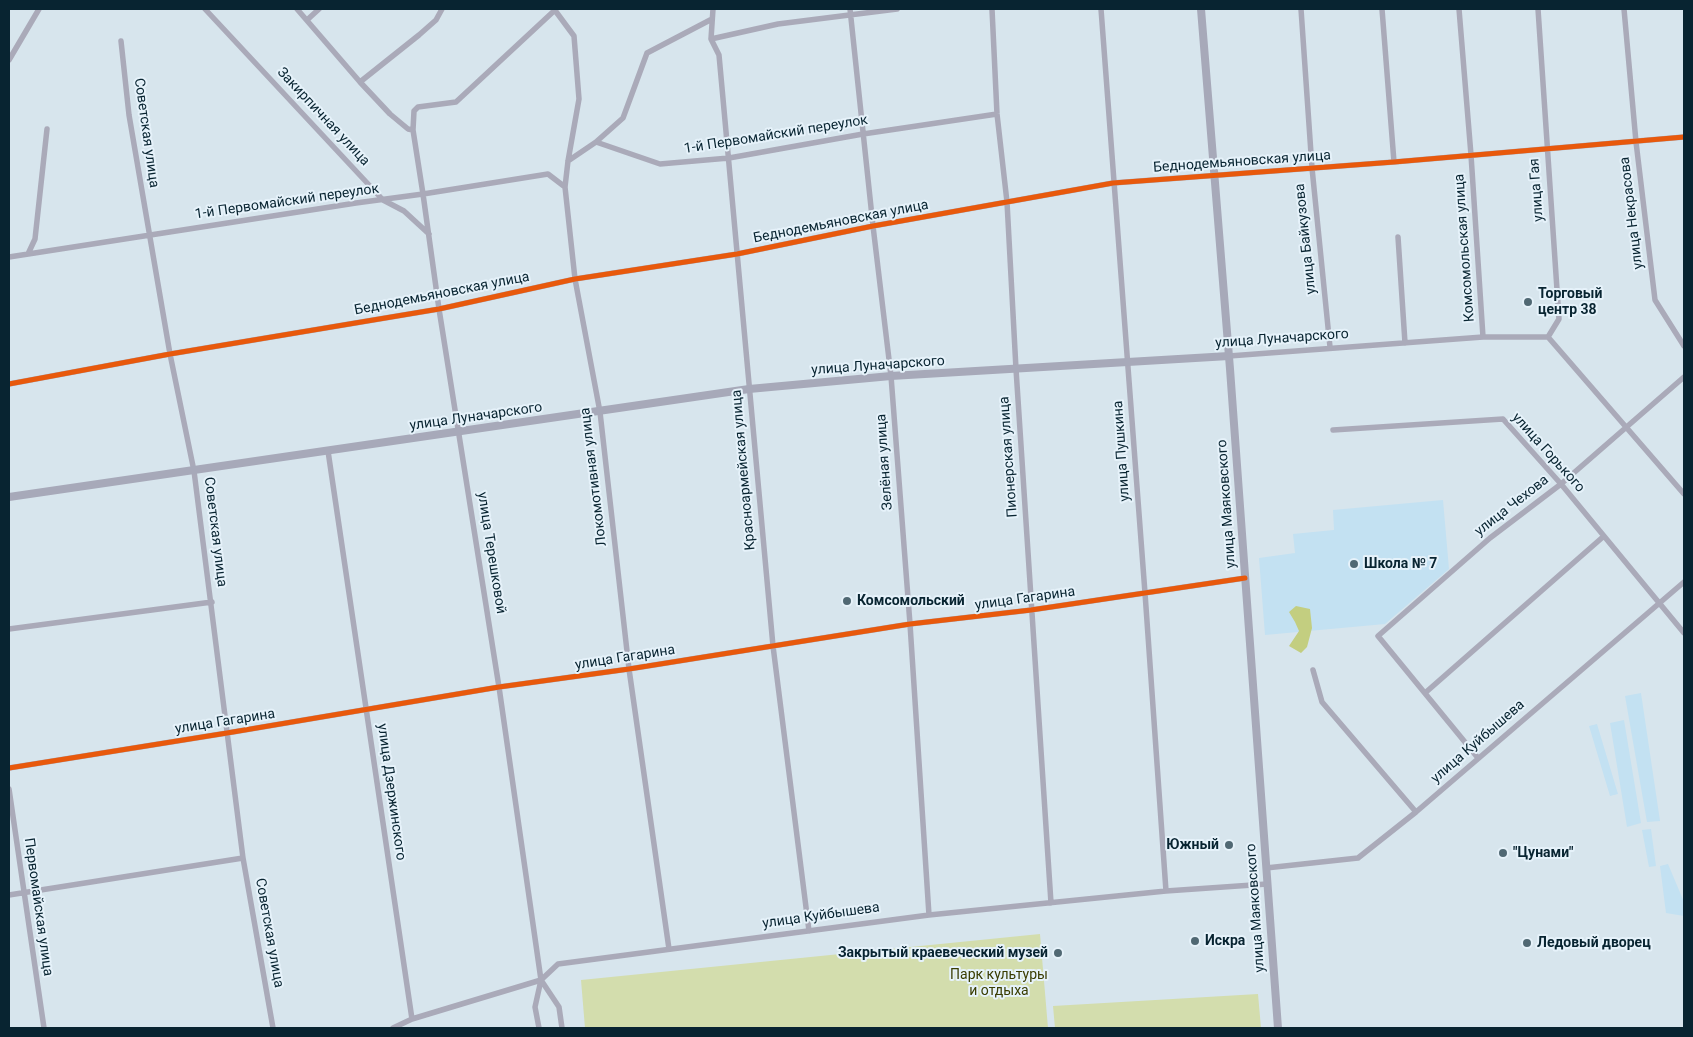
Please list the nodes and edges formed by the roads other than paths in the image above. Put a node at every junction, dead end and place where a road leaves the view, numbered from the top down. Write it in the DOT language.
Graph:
graph roads {
  1 [pos="39,9"];
  2 [pos="205,9"];
  3 [pos="297,9"];
  4 [pos="319,9"];
  5 [pos="442,9"];
  6 [pos="554,9"];
  7 [pos="712,9"];
  8 [pos="897,9"];
  9 [pos="992,9"];
  10 [pos="1101,9"];
  11 [pos="1200,9"];
  12 [pos="1301,9"];
  13 [pos="1382,9"];
  14 [pos="1459,9"];
  15 [pos="1538,9"];
  16 [pos="1624,9"];
  17 [pos="850,12"];
  18 [pos="307,20"];
  19 [pos="712,20"];
  20 [pos="711,39"];
  21 [pos="121,41"];
  22 [pos="9,60"];
  23 [pos="360,82"];
  24 [pos="997,114"];
  25 [pos="47,128"];
  26 [pos="413,130"];
  27 [pos="862,134"];
  28 [pos="1684,137"];
  29 [pos="596,142"];
  30 [pos="1636,142"];
  31 [pos="1546,150"];
  32 [pos="1471,156"];
  33 [pos="729,158"];
  34 [pos="568,161"];
  35 [pos="1394,162"];
  36 [pos="1312,168"];
  37 [pos="1213,176"];
  38 [pos="1113,184"];
  39 [pos="565,187"];
  40 [pos="424,194"];
  41 [pos="383,200"];
  42 [pos="1007,202"];
  43 [pos="872,226"];
  44 [pos="429,234"];
  45 [pos="150,235"];
  46 [pos="1398,237"];
  47 [pos="28,254"];
  48 [pos="738,254"];
  49 [pos="9,257"];
  50 [pos="575,279"];
  51 [pos="439,309"];
  52 [pos="1482,337"];
  53 [pos="1548,337"];
  54 [pos="1405,343"];
  55 [pos="1684,346"];
  56 [pos="1330,347"];
  57 [pos="170,354"];
  58 [pos="1229,356"];
  59 [pos="1128,362"];
  60 [pos="1016,369"];
  61 [pos="891,376"];
  62 [pos="1684,377"];
  63 [pos="9,384"];
  64 [pos="749,389"];
  65 [pos="600,412"];
  66 [pos="1627,428"];
  67 [pos="1333,430"];
  68 [pos="460,432"];
  69 [pos="328,451"];
  70 [pos="194,471"];
  71 [pos="1561,484"];
  72 [pos="1684,494"];
  73 [pos="9,497"];
  74 [pos="1604,536"];
  75 [pos="1245,578"];
  76 [pos="1684,582"];
  77 [pos="1146,593"];
  78 [pos="212,602"];
  79 [pos="1660,603"];
  80 [pos="1031,610"];
  81 [pos="910,624"];
  82 [pos="9,629"];
  83 [pos="1684,633"];
  84 [pos="773,646"];
  85 [pos="629,669"];
  86 [pos="1313,670"];
  87 [pos="499,687"];
  88 [pos="1424,693"];
  89 [pos="366,710"];
  90 [pos="227,733"];
  91 [pos="1478,758"];
  92 [pos="9,768"];
  93 [pos="9,788"];
  94 [pos="1416,812"];
  95 [pos="243,858"];
  96 [pos="1266,868"];
  97 [pos="1267,884"];
  98 [pos="1166,891"];
  99 [pos="23,892"];
  100 [pos="9,895"];
  101 [pos="1051,903"];
  102 [pos="929,915"];
  103 [pos="809,931"];
  104 [pos="669,949"];
  105 [pos="541,980"];
  106 [pos="412,1019"];
  107 [pos="44,1028"];
  108 [pos="273,1028"];
  109 [pos="393,1028"];
  110 [pos="539,1028"];
  111 [pos="562,1028"];
  112 [pos="1278,1028"];
  1 -- 22 [label="street"];
  2 -- 41 [label="street, Закирпичная улица"];
  3 -- 18 [label="street"];
  4 -- 18 [label="street"];
  5 -- 23 [label="street"];
  6 -- 26 [label="street"];
  6 -- 34 [label="street, Локомотивная улица"];
  7 -- 19 [label="street, Красноармейская улица"];
  8 -- 17 [label="street"];
  9 -- 24 [label="street, Пионерская улица"];
  10 -- 38 [label="street, улица Пушкина"];
  11 -- 37 [label="main road, улица Маяковского"];
  12 -- 36 [label="street, улица Байкузова"];
  13 -- 35 [label="street"];
  14 -- 32 [label="street, Комсомольская улица"];
  15 -- 31 [label="street, улица Гая"];
  16 -- 30 [label="street, улица Некрасова"];
  17 -- 20 [label="street"];
  17 -- 27 [label="street, Зелёная улица"];
  18 -- 23 [label="street"];
  19 -- 20 [label="street, Красноармейская улица"];
  19 -- 29 [label="street"];
  20 -- 33 [label="street, Красноармейская улица"];
  21 -- 45 [label="street, Советская улица"];
  23 -- 26 [label="street"];
  24 -- 27 [label="street, 1-й Первомайский переулок"];
  24 -- 42 [label="street, Пионерская улица"];
  25 -- 47 [label="street"];
  26 -- 40 [label="street, улица Терешковой"];
  27 -- 33 [label="street, 1-й Первомайский переулок"];
  27 -- 43 [label="street, Зелёная улица"];
  28 -- 30 [label="street, Беднодемьяновская улица"];
  29 -- 33 [label="street, 1-й Первомайский переулок"];
  29 -- 34 [label="street"];
  30 -- 31 [label="street, Беднодемьяновская улица"];
  30 -- 55 [label="street, улица Некрасова"];
  31 -- 32 [label="street, Беднодемьяновская улица"];
  31 -- 53 [label="street, улица Гая"];
  32 -- 35 [label="street, Беднодемьяновская улица"];
  32 -- 52 [label="street, Комсомольская улица"];
  33 -- 48 [label="street, Красноармейская улица"];
  34 -- 39 [label="street, Локомотивная улица"];
  35 -- 36 [label="street, Беднодемьяновская улица"];
  36 -- 37 [label="street, Беднодемьяновская улица"];
  36 -- 56 [label="street, улица Байкузова"];
  37 -- 38 [label="street, Беднодемьяновская улица"];
  37 -- 58 [label="main road, улица Маяковского"];
  38 -- 42 [label="street, Беднодемьяновская улица"];
  38 -- 59 [label="street, улица Пушкина"];
  39 -- 40 [label="street, 1-й Первомайский переулок"];
  39 -- 50 [label="street, Локомотивная улица"];
  40 -- 41 [label="street, 1-й Первомайский переулок"];
  40 -- 44 [label="street, улица Терешковой"];
  41 -- 44 [label="street, Закирпичная улица"];
  41 -- 45 [label="street, 1-й Первомайский переулок"];
  42 -- 43 [label="street, Беднодемьяновская улица"];
  42 -- 60 [label="street, Пионерская улица"];
  43 -- 48 [label="street, Беднодемьяновская улица"];
  43 -- 61 [label="street, Зелёная улица"];
  44 -- 51 [label="street, улица Терешковой"];
  45 -- 47 [label="street, 1-й Первомайский переулок"];
  45 -- 57 [label="street, Советская улица"];
  46 -- 54 [label="street"];
  47 -- 49 [label="street, 1-й Первомайский переулок"];
  48 -- 50 [label="street, Беднодемьяновская улица"];
  48 -- 64 [label="street, Красноармейская улица"];
  50 -- 51 [label="street, Беднодемьяновская улица"];
  50 -- 65 [label="street, Локомотивная улица"];
  51 -- 57 [label="street, Беднодемьяновская улица"];
  51 -- 68 [label="street, улица Терешковой"];
  52 -- 53 [label="street, улица Луначарского"];
  52 -- 54 [label="street, улица Луначарского"];
  53 -- 66 [label="street"];
  54 -- 56 [label="street, улица Луначарского"];
  56 -- 58 [label="street, улица Луначарского"];
  57 -- 63 [label="street, Беднодемьяновская улица"];
  57 -- 70 [label="street, Советская улица"];
  58 -- 59 [label="main road, улица Луначарского"];
  58 -- 75 [label="main road, улица Маяковского"];
  59 -- 60 [label="main road, улица Луначарского"];
  59 -- 77 [label="street, улица Пушкина"];
  60 -- 61 [label="main road, улица Луначарского"];
  60 -- 80 [label="street, Пионерская улица"];
  61 -- 64 [label="main road, улица Луначарского"];
  61 -- 81 [label="street, Зелёная улица"];
  62 -- 66 [label="street, улица Чехова"];
  64 -- 65 [label="main road, улица Луначарского"];
  64 -- 84 [label="street, Красноармейская улица"];
  65 -- 68 [label="main road, улица Луначарского"];
  65 -- 85 [label="street, Локомотивная улица"];
  66 -- 71 [label="street, улица Чехова"];
  66 -- 72 [label="street"];
  67 -- 71 [label="street, улица Горького"];
  68 -- 69 [label="main road, улица Луначарского"];
  68 -- 87 [label="street, улица Терешковой"];
  69 -- 70 [label="main road, улица Луначарского"];
  69 -- 89 [label="street, улица Дзержинского"];
  70 -- 73 [label="main road, улица Луначарского"];
  70 -- 78 [label="street, Советская улица"];
  71 -- 74 [label="street, улица Горького"];
  71 -- 88 [label="street, улица Чехова"];
  74 -- 79 [label="street, улица Горького"];
  74 -- 88 [label="street"];
  75 -- 77 [label="street, улица Гагарина"];
  75 -- 96 [label="main road, улица Маяковского"];
  76 -- 79 [label="street, улица Куйбышева"];
  77 -- 80 [label="street, улица Гагарина"];
  77 -- 98 [label="street, улица Пушкина"];
  78 -- 82 [label="street"];
  78 -- 90 [label="street, Советская улица"];
  79 -- 83 [label="street, улица Горького"];
  79 -- 91 [label="street, улица Куйбышева"];
  80 -- 81 [label="street, улица Гагарина"];
  80 -- 101 [label="street, Пионерская улица"];
  81 -- 84 [label="street, улица Гагарина"];
  81 -- 102 [label="street, Зелёная улица"];
  84 -- 85 [label="street, улица Гагарина"];
  84 -- 103 [label="street, Красноармейская улица"];
  85 -- 87 [label="street, улица Гагарина"];
  85 -- 104 [label="street, Локомотивная улица"];
  86 -- 94 [label="street"];
  87 -- 89 [label="street, улица Гагарина"];
  87 -- 105 [label="street, улица Терешковой"];
  88 -- 91 [label="street"];
  89 -- 90 [label="street, улица Гагарина"];
  89 -- 106 [label="street, улица Дзержинского"];
  90 -- 92 [label="street, улица Гагарина"];
  90 -- 95 [label="street, Советская улица"];
  91 -- 94 [label="street, улица Куйбышева"];
  93 -- 99 [label="street, Первомайская улица"];
  94 -- 96 [label="street, улица Куйбышева"];
  95 -- 99 [label="street"];
  95 -- 108 [label="street, Советская улица"];
  96 -- 97 [label="main road, улица Маяковского"];
  97 -- 98 [label="street, улица Куйбышева"];
  97 -- 112 [label="main road, улица Маяковского"];
  98 -- 101 [label="street, улица Куйбышева"];
  99 -- 100 [label="street"];
  99 -- 107 [label="street, Первомайская улица"];
  101 -- 102 [label="street, улица Куйбышева"];
  102 -- 103 [label="street, улица Куйбышева"];
  103 -- 104 [label="street, улица Куйбышева"];
  104 -- 105 [label="street, улица Куйбышева"];
  105 -- 106 [label="street, улица Куйбышева"];
  105 -- 110 [label="street, улица Терешковой"];
  105 -- 111 [label="street, улица Терешковой"];
  106 -- 109 [label="street, улица Куйбышева"];
}
